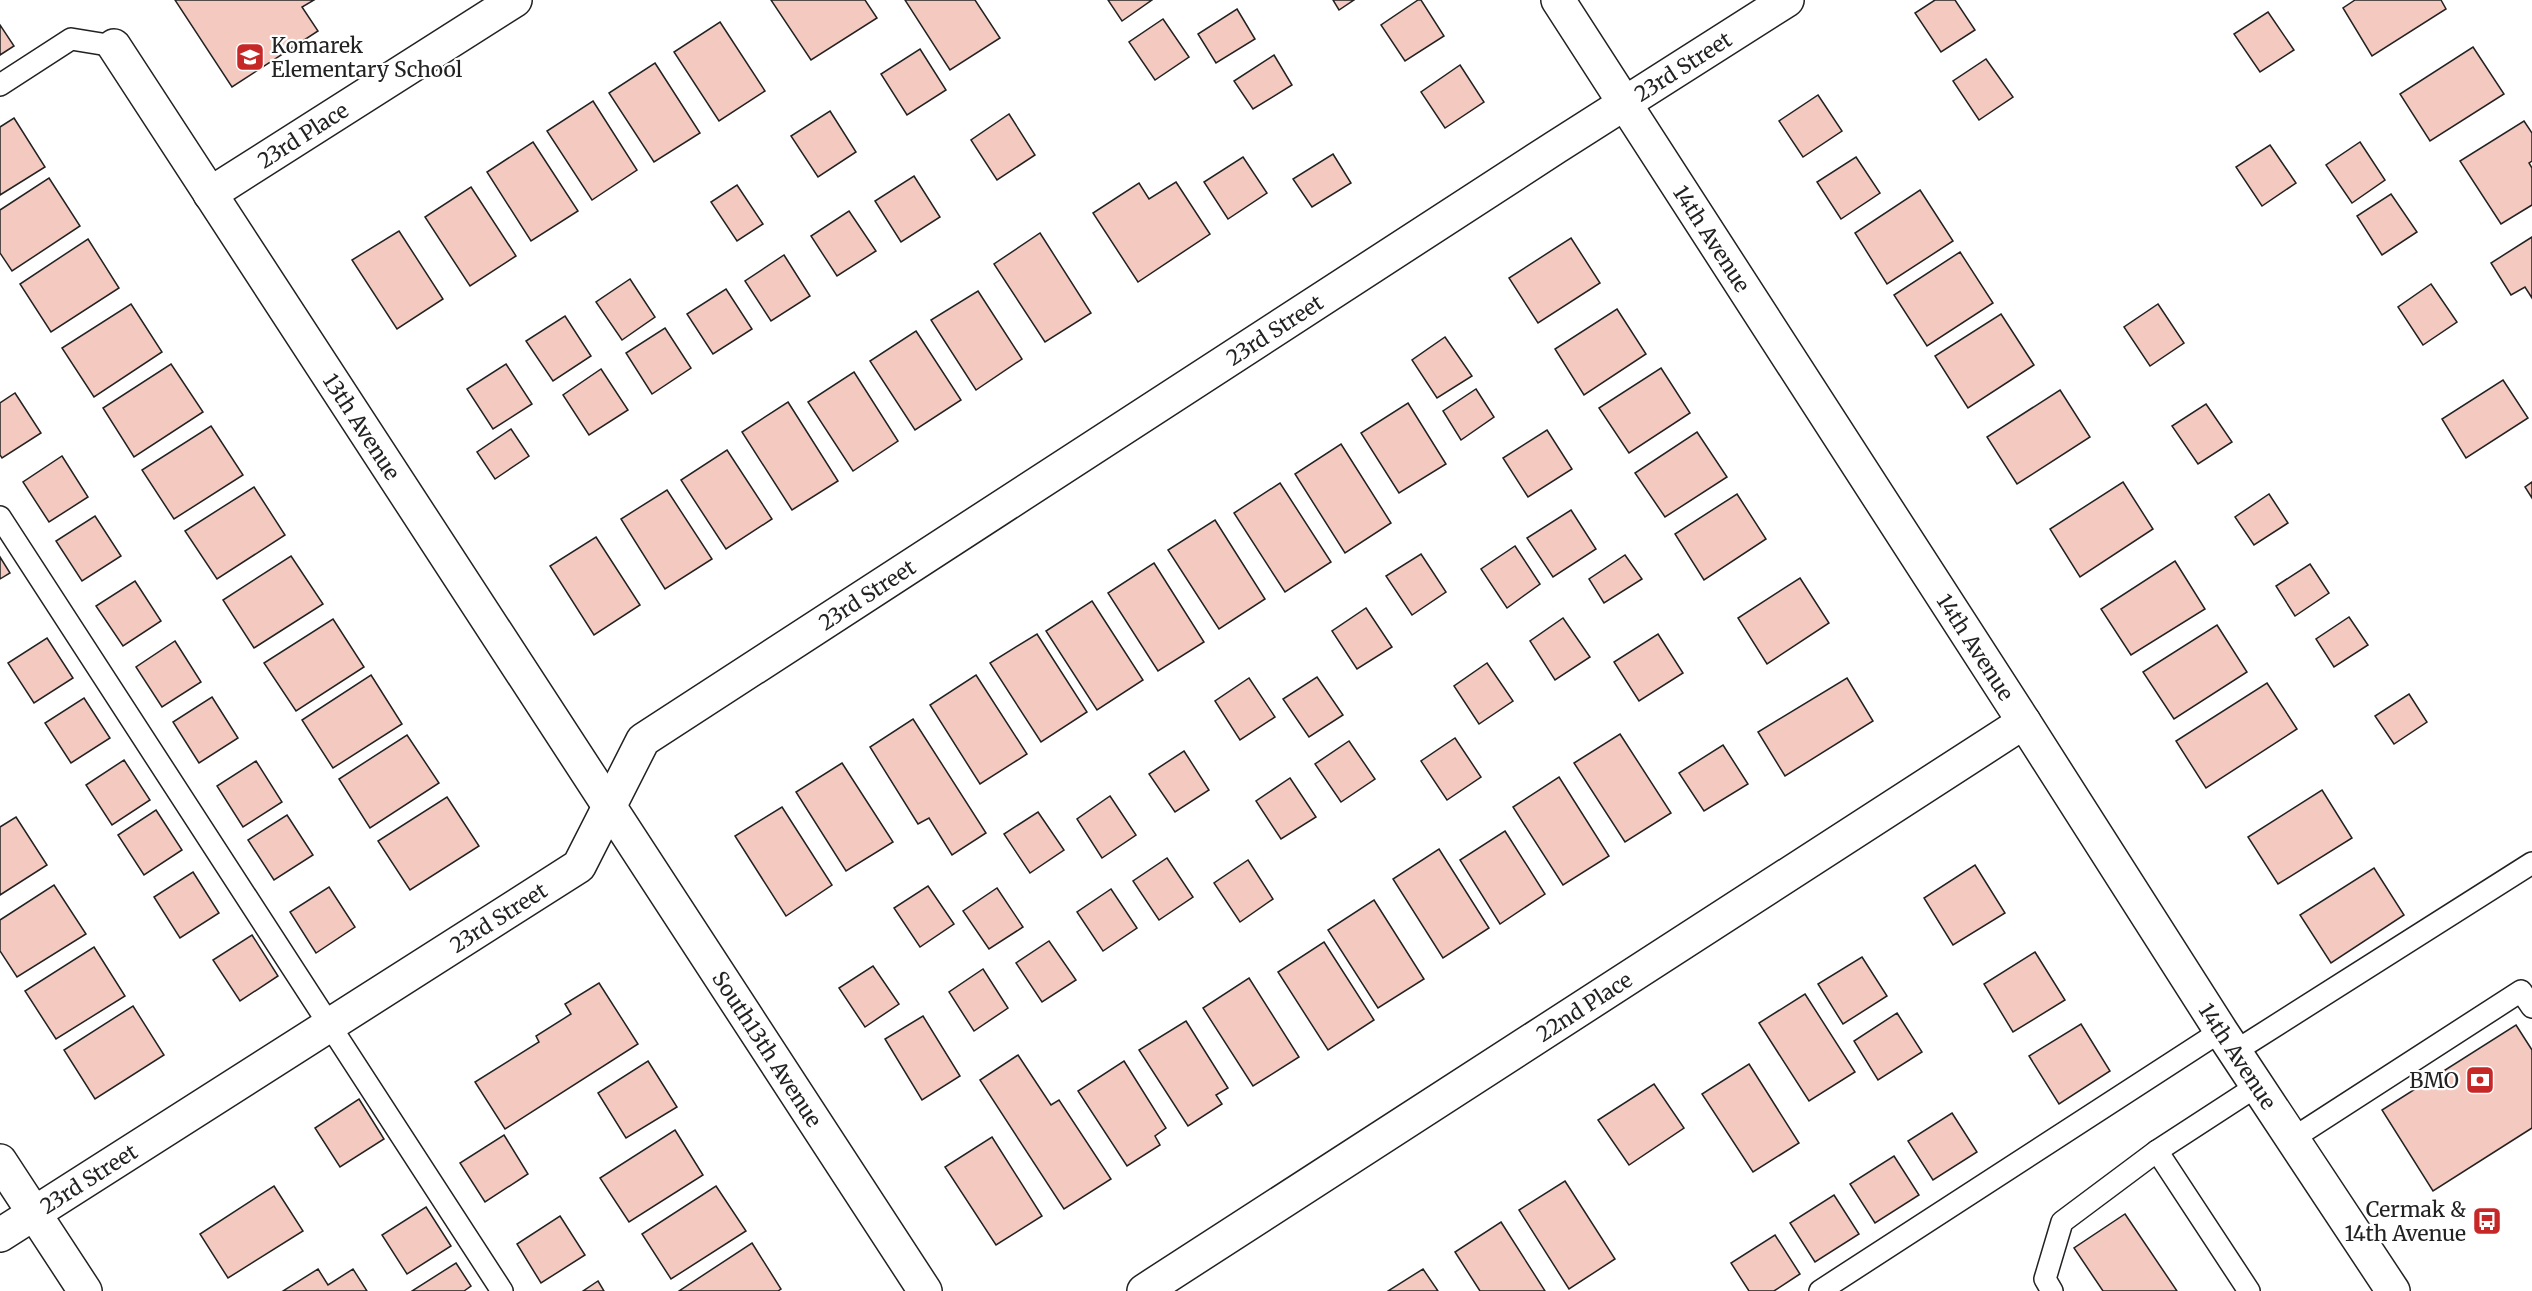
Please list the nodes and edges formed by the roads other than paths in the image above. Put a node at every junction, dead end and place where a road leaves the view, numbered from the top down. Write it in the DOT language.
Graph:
graph roads {
  1 [pos="515,0"];
  2 [pos="1558,0"];
  3 [pos="1788,0"];
  4 [pos="114,46"];
  5 [pos="0,85"];
  6 [pos="1625,105"];
  7 [pos="210,194"];
  8 [pos="0,518"];
  9 [pos="2024,722"];
  10 [pos="609,808"];
  11 [pos="2532,862"];
  12 [pos="2527,999"];
  13 [pos="328,1024"];
  14 [pos="2228,1042"];
  15 [pos="2258,1086"];
  16 [pos="2292,1138"];
  17 [pos="2157,1151"];
  18 [pos="0,1161"];
  19 [pos="34,1213"];
  20 [pos="0,1235"];
  21 [pos="85,1291"];
  22 [pos="502,1291"];
  23 [pos="925,1291"];
  24 [pos="1144,1291"];
  25 [pos="1820,1291"];
  26 [pos="2052,1291"];
  27 [pos="2250,1291"];
  28 [pos="2393,1291"];
  1 -- 7 [label="street, 23rd Place"];
  2 -- 6 [label="street, 14th Avenue"];
  3 -- 6 [label="street, 23rd Street"];
  4 -- 5 [label="lane"];
  4 -- 7 [label="street, 13th Avenue"];
  6 -- 9 [label="street, 14th Avenue"];
  6 -- 10 [label="street, 23rd Street"];
  7 -- 10 [label="street, 13th Avenue"];
  8 -- 13 [label="lane"];
  9 -- 14 [label="street, 14th Avenue"];
  9 -- 24 [label="street, 22nd Place"];
  10 -- 13 [label="street, 23rd Street"];
  10 -- 23 [label="street, South13th Avenue"];
  11 -- 14 [label="lane"];
  12 -- 16 [label="lane"];
  13 -- 19 [label="street, 23rd Street"];
  13 -- 22 [label="lane"];
  14 -- 15 [label="street, 14th Avenue"];
  14 -- 25 [label="lane"];
  15 -- 16 [label="street, 14th Avenue"];
  15 -- 17 [label="lane"];
  16 -- 28 [label="street, 14th Avenue"];
  17 -- 26 [label="lane"];
  17 -- 27 [label="lane"];
  18 -- 19 [label="street"];
  19 -- 20 [label="street, 23rd Street"];
  19 -- 21 [label="street"];
}
